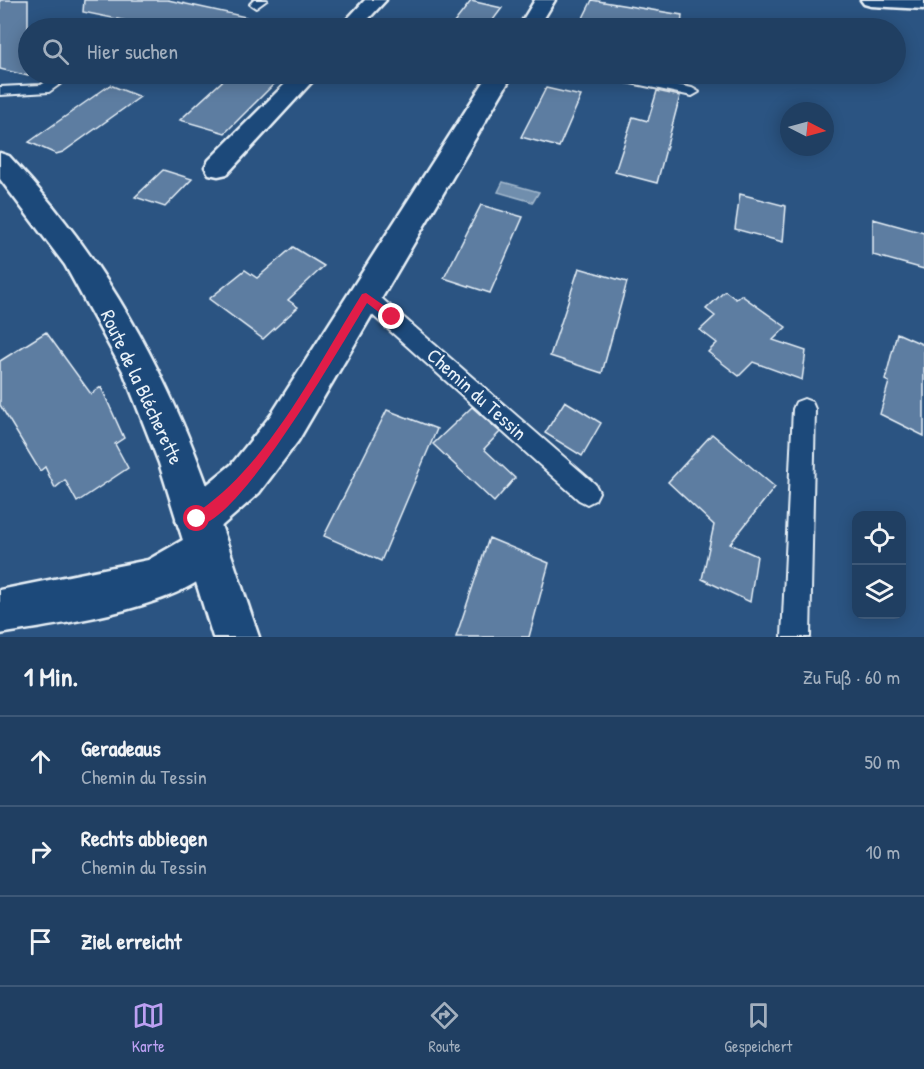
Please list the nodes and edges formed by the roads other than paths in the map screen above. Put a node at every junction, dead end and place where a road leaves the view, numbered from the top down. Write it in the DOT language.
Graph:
graph roads {
  1 [pos="376,0"];
  2 [pos="545,0"];
  3 [pos="871,0"];
  4 [pos="924,3"];
  5 [pos="359,18"];
  6 [pos="534,18"];
  7 [pos="53,84"];
  8 [pos="297,84"];
  9 [pos="495,84"];
  10 [pos="655,84"];
  11 [pos="0,91"];
  12 [pos="692,92"];
  13 [pos="0,162"];
  14 [pos="218,167"];
  15 [pos="366,297"];
  16 [pos="804,409"];
  17 [pos="587,492"];
  18 [pos="202,534"];
  19 [pos="0,612"];
  20 [pos="237,637"];
  21 [pos="796,637"];
  1 -- 5 [label="street"];
  2 -- 6 [label="street"];
  3 -- 4 [label="street"];
  7 -- 11 [label="lane"];
  8 -- 14 [label="street"];
  9 -- 15 [label="street"];
  10 -- 12 [label="lane"];
  13 -- 18 [label="street, Route de la Blécherette"];
  15 -- 17 [label="lane, Chemin du Tessin"];
  15 -- 18 [label="street"];
  16 -- 21 [label="lane"];
  18 -- 19 [label="street"];
  18 -- 20 [label="street, Route de la Blécherette"];
}
